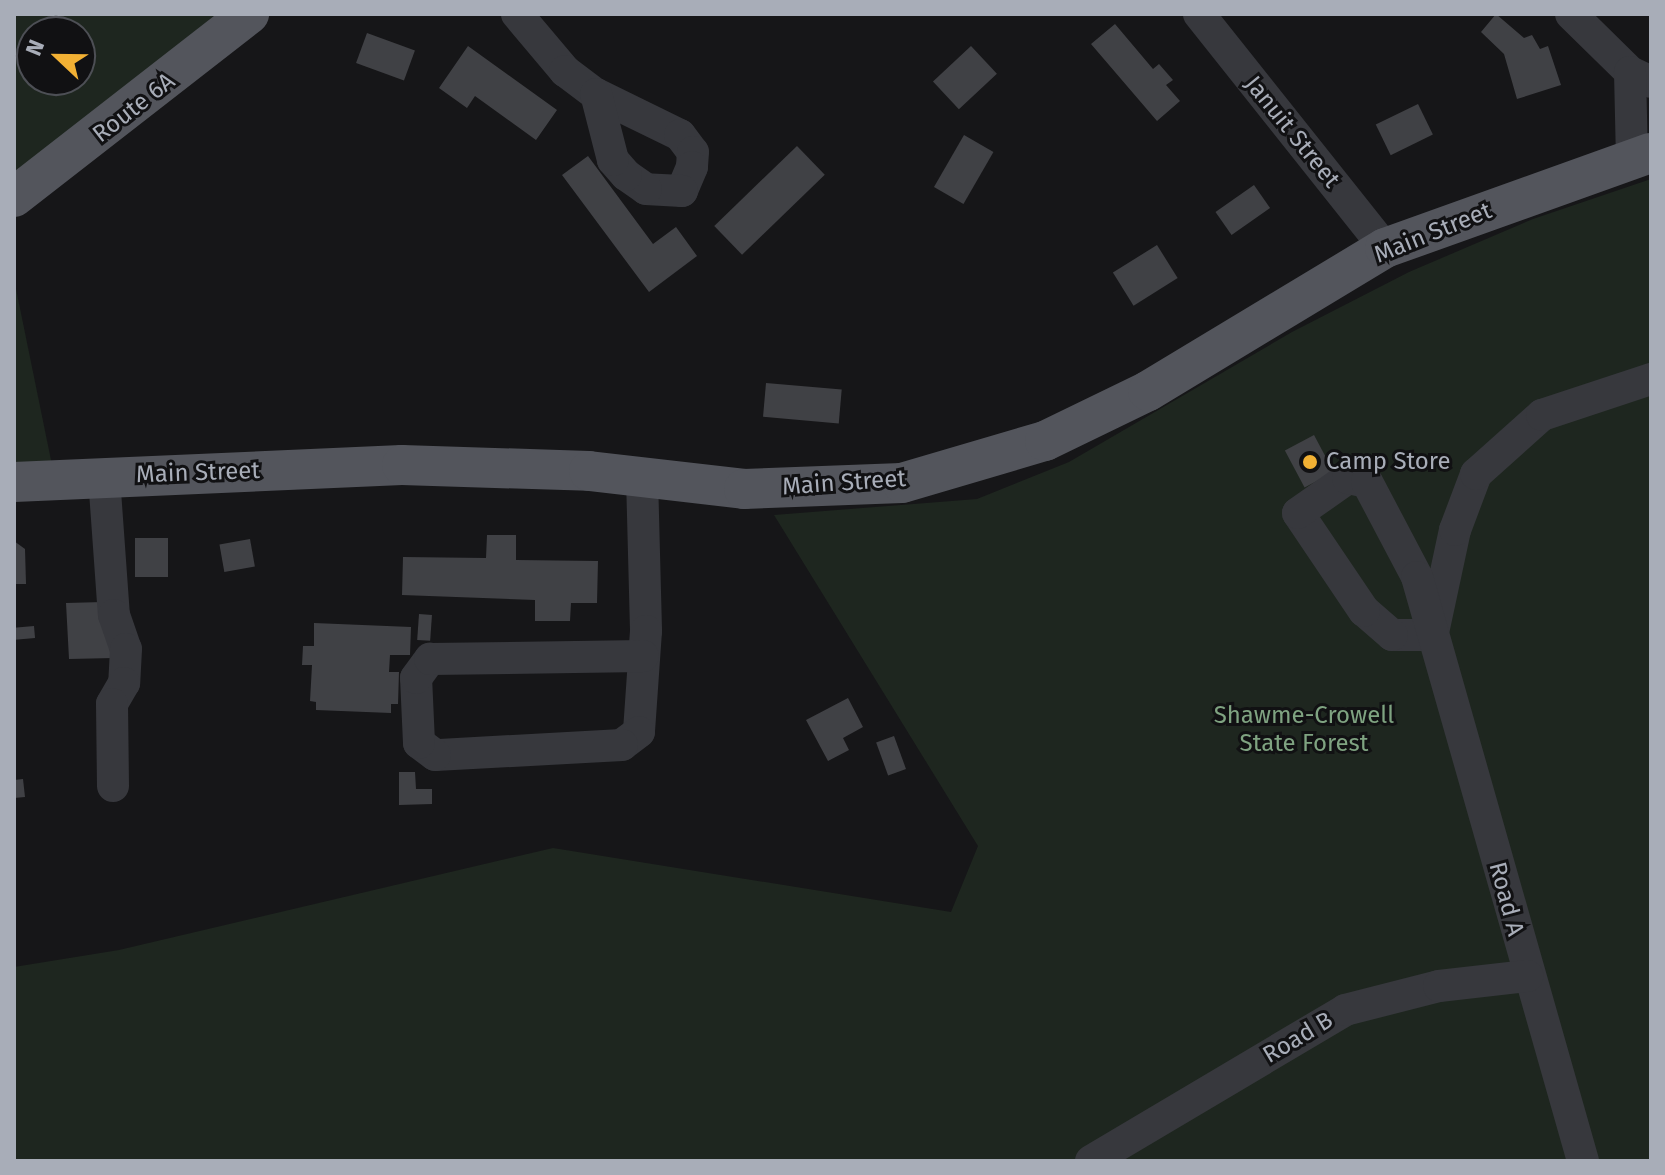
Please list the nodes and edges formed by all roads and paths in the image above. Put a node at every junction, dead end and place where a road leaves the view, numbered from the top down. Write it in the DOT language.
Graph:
graph roads {
  1 [pos="249,14"];
  2 [pos="517,14"];
  3 [pos="1199,14"];
  4 [pos="1571,14"];
  5 [pos="1641,77"];
  6 [pos="596,94"];
  7 [pos="1642,156"];
  8 [pos="14,197"];
  9 [pos="1385,248"];
  10 [pos="1651,379"];
  11 [pos="104,477"];
  12 [pos="642,477"];
  13 [pos="14,482"];
  14 [pos="1433,635"];
  15 [pos="643,656"];
  16 [pos="113,786"];
  17 [pos="1527,976"];
  18 [pos="1091,1161"];
  19 [pos="1583,1161"];
  1 -- 8 [label="main road, Route 6A"];
  2 -- 6 [label="street"];
  3 -- 9 [label="street, Januit Street"];
  4 -- 5 [label="street"];
  5 -- 7 [label="street"];
  7 -- 9 [label="main road, Main Street"];
  9 -- 12 [label="main road, Main Street"];
  10 -- 14 [label="street"];
  11 -- 12 [label="main road, Main Street"];
  11 -- 13 [label="main road, Main Street"];
  11 -- 16 [label="street"];
  12 -- 15 [label="street"];
  14 -- 14 [label="street, Road A"];
  14 -- 17 [label="street, Road A"];
  15 -- 15 [label="street"];
  17 -- 18 [label="street, Road B"];
  17 -- 19 [label="street, Road A"];
}
